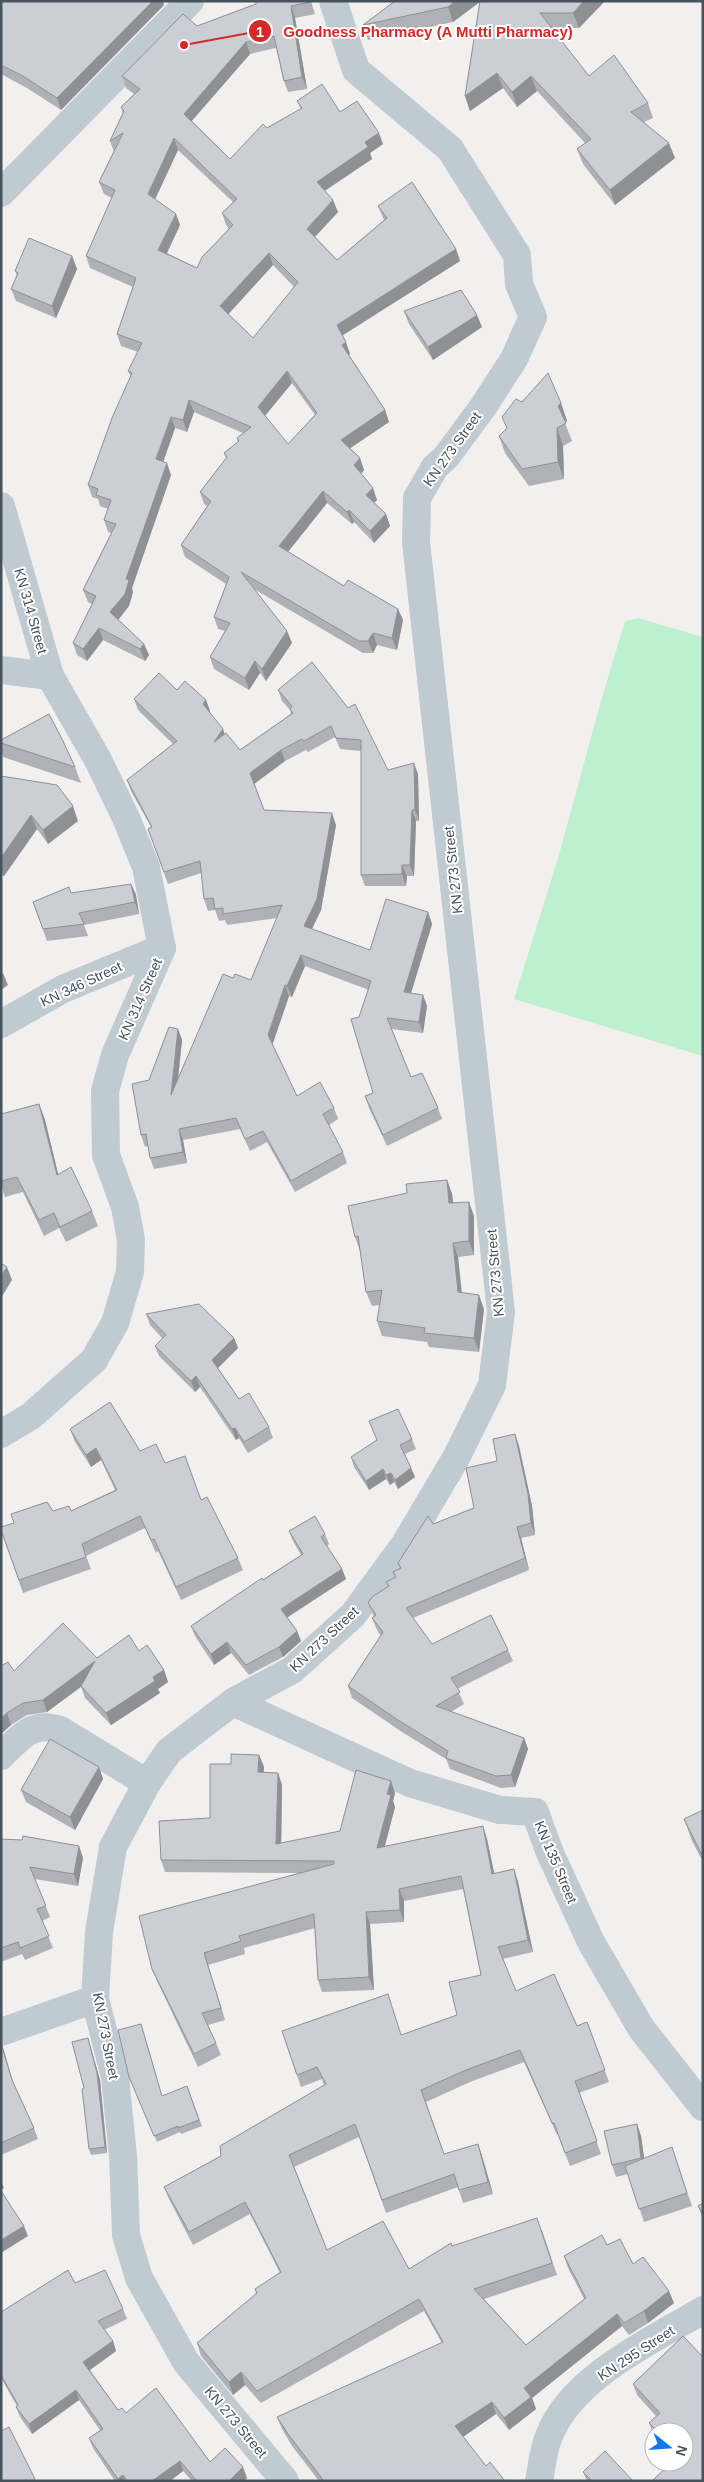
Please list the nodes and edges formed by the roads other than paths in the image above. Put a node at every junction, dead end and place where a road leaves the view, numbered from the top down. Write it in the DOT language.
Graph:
graph roads {
  1 [pos="190,1"];
  2 [pos="333,1"];
  3 [pos="1,193"];
  4 [pos="1,506"];
  5 [pos="1,670"];
  6 [pos="50,676"];
  7 [pos="162,948"];
  8 [pos="1,1024"];
  9 [pos="1,1434"];
  10 [pos="233,1702"];
  11 [pos="1,1756"];
  12 [pos="147,1783"];
  13 [pos="95,1999"];
  14 [pos="1,2032"];
  15 [pos="703,2107"];
  16 [pos="703,2310"];
  17 [pos="285,2481"];
  18 [pos="539,2481"];
  1 -- 3 [label="street"];
  2 -- 10 [label="street, KN 273 Street"];
  4 -- 6 [label="street, KN 314 Street"];
  5 -- 6 [label="street"];
  6 -- 7 [label="street, KN 314 Street"];
  7 -- 8 [label="street, KN 346 Street"];
  7 -- 9 [label="street, KN 314 Street"];
  10 -- 12 [label="street, KN 273 Street"];
  10 -- 15 [label="street, KN 135 Street"];
  11 -- 12 [label="street"];
  12 -- 13 [label="street, KN 273 Street"];
  13 -- 14 [label="street"];
  13 -- 17 [label="street, KN 273 Street"];
  16 -- 18 [label="street, KN 295 Street"];
}
